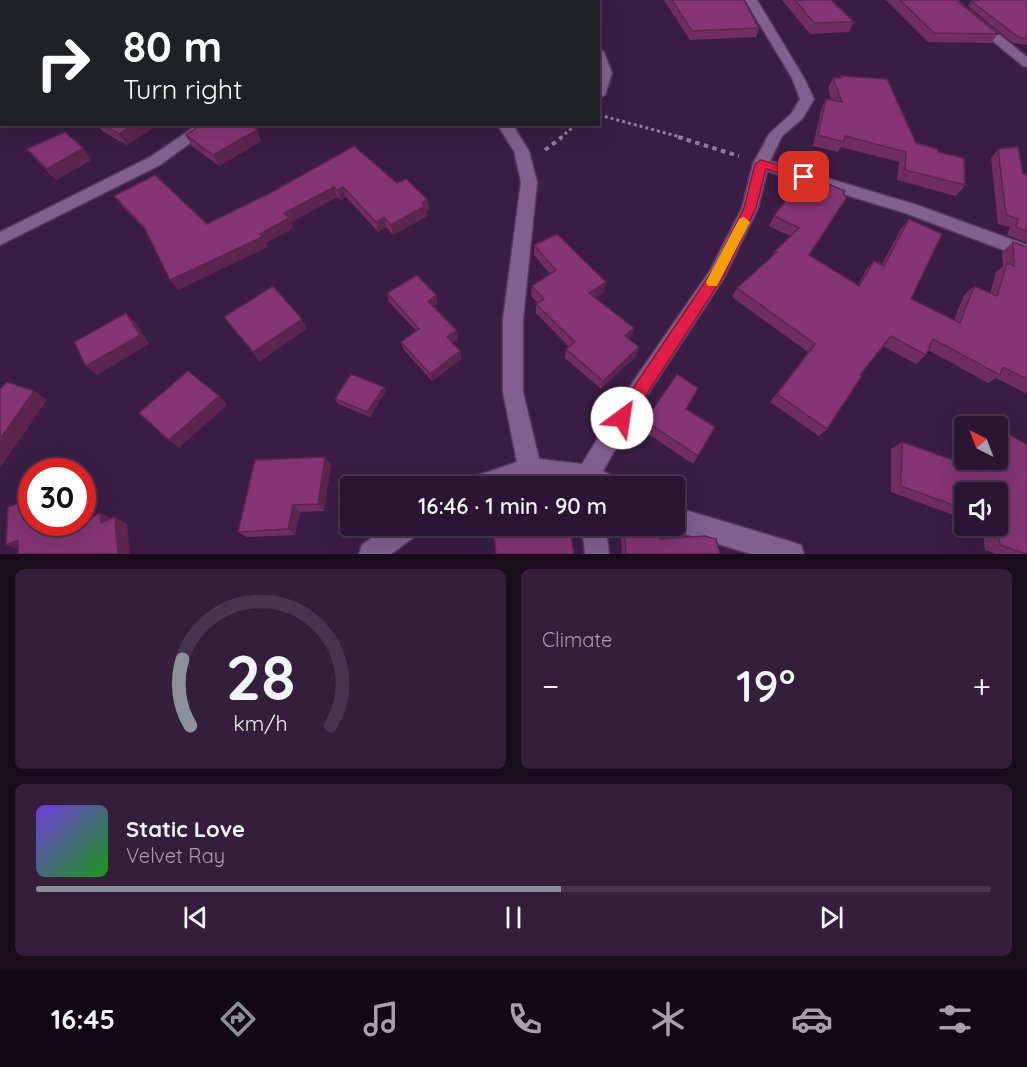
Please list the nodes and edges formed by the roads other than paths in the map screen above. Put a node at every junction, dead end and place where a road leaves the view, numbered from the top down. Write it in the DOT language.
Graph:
graph roads {
  1 [pos="751,0"];
  2 [pos="949,0"];
  3 [pos="600,57"];
  4 [pos="1027,63"];
  5 [pos="600,90"];
  6 [pos="206,126"];
  7 [pos="505,126"];
  8 [pos="761,164"];
  9 [pos="0,238"];
  10 [pos="1027,252"];
  11 [pos="530,469"];
  12 [pos="509,476"];
  13 [pos="562,476"];
  14 [pos="598,476"];
  15 [pos="685,522"];
  16 [pos="395,536"];
  17 [pos="595,536"];
  18 [pos="372,554"];
  19 [pos="597,554"];
  20 [pos="792,554"];
  1 -- 8 [label="street"];
  2 -- 4 [label="street"];
  3 -- 5 [label="street"];
  6 -- 9 [label="street"];
  7 -- 11 [label="street"];
  8 -- 10 [label="street"];
  8 -- 14 [label="street"];
  11 -- 12 [label="street"];
  11 -- 13 [label="street"];
  15 -- 20 [label="street"];
  16 -- 18 [label="street"];
  17 -- 19 [label="street"];
}
